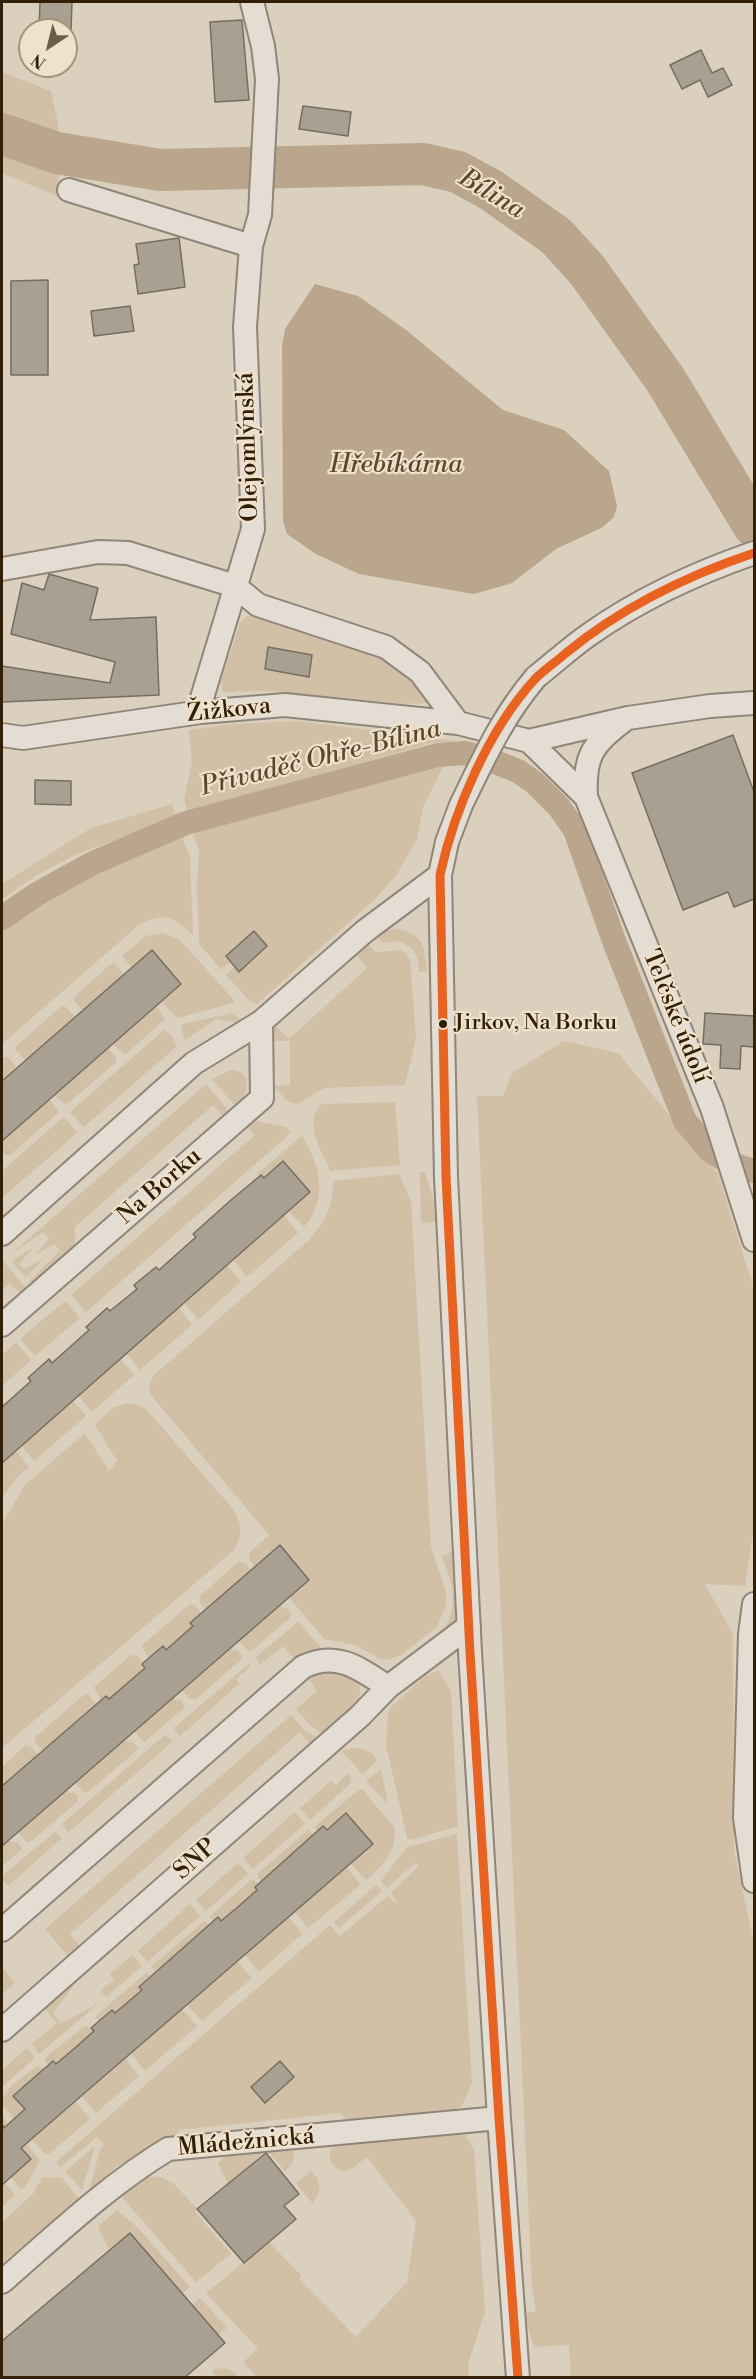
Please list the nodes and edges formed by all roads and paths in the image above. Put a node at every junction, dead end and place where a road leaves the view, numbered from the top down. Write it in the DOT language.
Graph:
graph roads {
  1 [pos="252,2"];
  2 [pos="69,190"];
  3 [pos="251,246"];
  4 [pos="754,553"];
  5 [pos="2,569"];
  6 [pos="235,586"];
  7 [pos="754,703"];
  8 [pos="201,712"];
  9 [pos="628,718"];
  10 [pos="458,723"];
  11 [pos="2,735"];
  12 [pos="529,741"];
  13 [pos="586,796"];
  14 [pos="441,875"];
  15 [pos="261,1022"];
  16 [pos="2,1234"];
  17 [pos="754,1240"];
  18 [pos="2,1325"];
  19 [pos="754,1604"];
  20 [pos="469,1626"];
  21 [pos="388,1688"];
  22 [pos="754,1881"];
  23 [pos="2,1930"];
  24 [pos="2,2030"];
  25 [pos="499,2118"];
  26 [pos="2,2282"];
  27 [pos="518,2378"];
  1 -- 3 [label="street, Olejomlýnská"];
  2 -- 3 [label="street"];
  3 -- 6 [label="street, Olejomlýnská"];
  4 -- 14 [label="street, bridge"];
  5 -- 6 [label="street"];
  6 -- 8 [label="street, Olejomlýnská"];
  6 -- 10 [label="street"];
  7 -- 9 [label="street"];
  8 -- 10 [label="street, Žižkova"];
  8 -- 11 [label="street, Žižkova"];
  9 -- 12 [label="street"];
  9 -- 13 [label="street"];
  10 -- 12 [label="street, Žižkova"];
  12 -- 13 [label="street"];
  13 -- 17 [label="street, Telčské údolí"];
  14 -- 15 [label="street"];
  14 -- 20 [label="street"];
  15 -- 16 [label="street"];
  15 -- 18 [label="street, Na Borku"];
  19 -- 22 [label="street"];
  20 -- 21 [label="street, SNP"];
  20 -- 25 [label="street"];
  21 -- 23 [label="street"];
  21 -- 24 [label="street, SNP"];
  25 -- 26 [label="street, Mládežnická"];
  25 -- 27 [label="street"];
}
